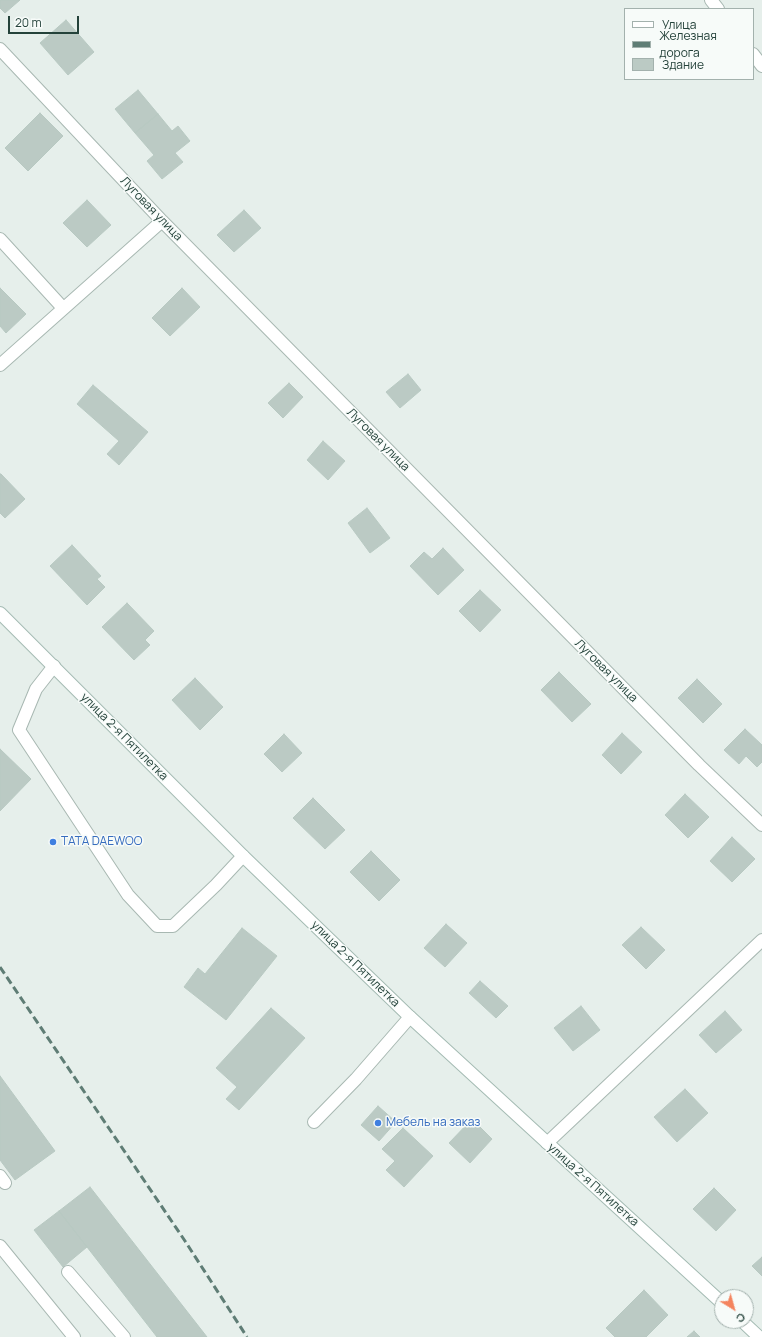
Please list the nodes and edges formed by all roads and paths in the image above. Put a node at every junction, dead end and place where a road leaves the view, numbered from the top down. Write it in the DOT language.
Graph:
graph roads {
  1 [pos="711,0"];
  2 [pos="717,8"];
  3 [pos="0,49"];
  4 [pos="754,55"];
  5 [pos="762,66"];
  6 [pos="162,221"];
  7 [pos="0,239"];
  8 [pos="63,308"];
  9 [pos="0,365"];
  10 [pos="0,613"];
  11 [pos="54,666"];
  12 [pos="762,825"];
  13 [pos="243,856"];
  14 [pos="762,940"];
  15 [pos="410,1017"];
  16 [pos="314,1122"];
  17 [pos="547,1143"];
  18 [pos="0,1246"];
  19 [pos="68,1272"];
  20 [pos="714,1296"];
  21 [pos="751,1329"];
  22 [pos="74,1337"];
  23 [pos="124,1337"];
  24 [pos="760,1337"];
  1 -- 2 [label="street"];
  3 -- 6 [label="street, Луговая улица"];
  4 -- 5 [label="street"];
  6 -- 8 [label="street"];
  6 -- 12 [label="street, Луговая улица"];
  7 -- 8 [label="street"];
  8 -- 9 [label="street"];
  10 -- 11 [label="street, улица 2-я Пятилетка"];
  11 -- 13 [label="street, улица 2-я Пятилетка"];
  11 -- 13 [label="street"];
  13 -- 15 [label="street, улица 2-я Пятилетка"];
  14 -- 17 [label="street"];
  15 -- 16 [label="street"];
  15 -- 17 [label="street, улица 2-я Пятилетка"];
  17 -- 20 [label="street, улица 2-я Пятилетка"];
  18 -- 22 [label="street"];
  19 -- 23 [label="street"];
  21 -- 24 [label="street"];
}
